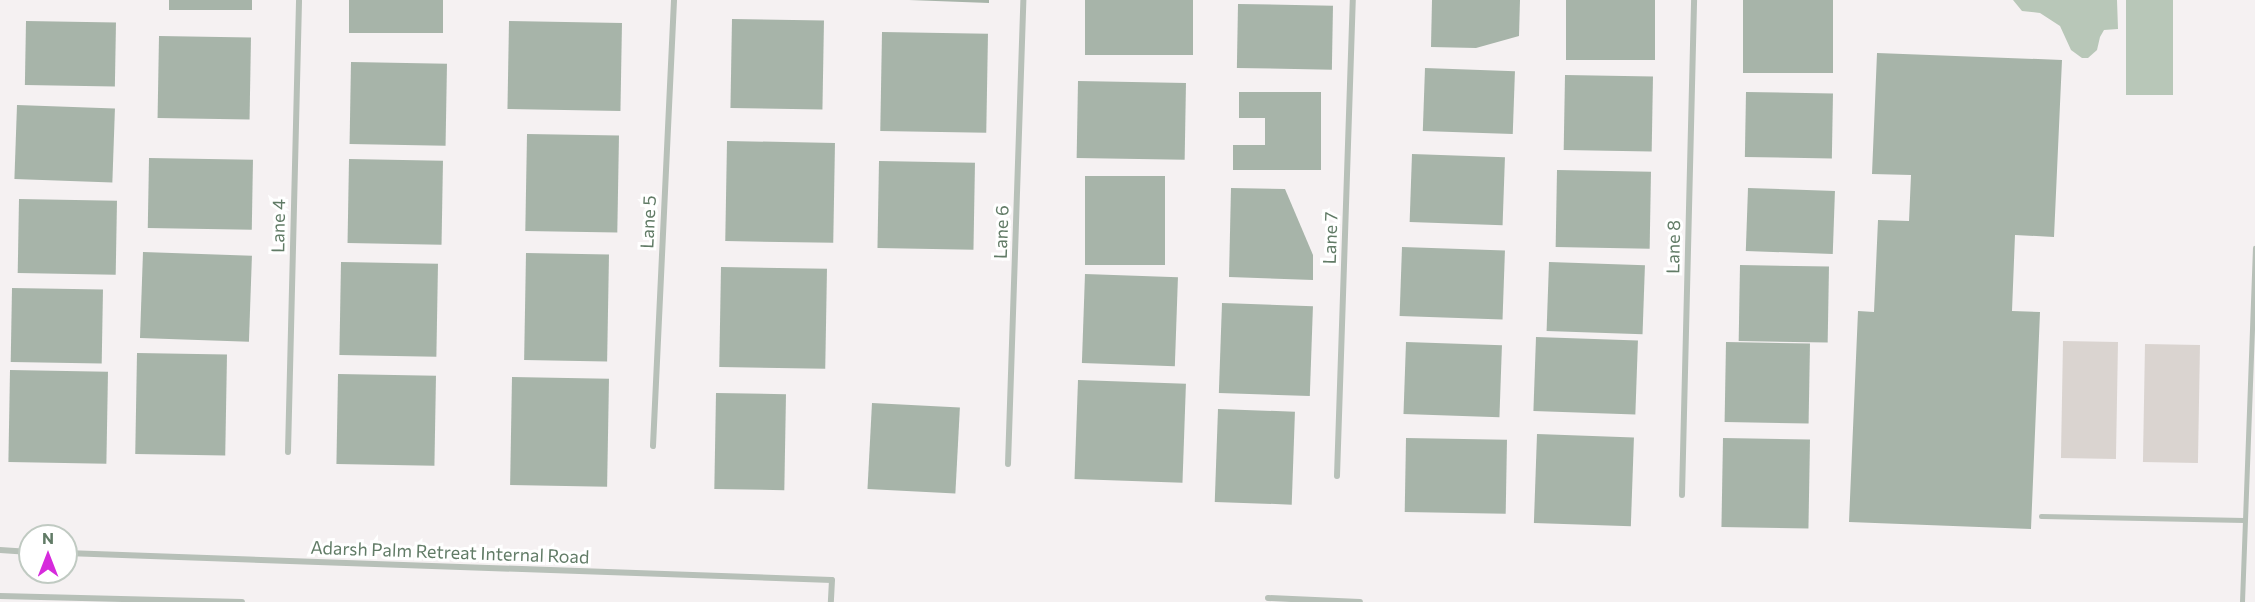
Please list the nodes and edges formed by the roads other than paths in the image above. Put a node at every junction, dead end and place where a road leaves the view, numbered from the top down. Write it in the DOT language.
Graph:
graph roads {
  1 [pos="299,0"];
  2 [pos="674,0"];
  3 [pos="1023,0"];
  4 [pos="1353,0"];
  5 [pos="1694,0"];
  6 [pos="2255,248"];
  7 [pos="653,446"];
  8 [pos="288,452"];
  9 [pos="1008,464"];
  10 [pos="1337,476"];
  11 [pos="1682,495"];
  12 [pos="2041,516"];
  13 [pos="2244,520"];
  14 [pos="0,550"];
  15 [pos="18,551"];
  16 [pos="78,553"];
  17 [pos="0,596"];
  18 [pos="1268,598"];
  19 [pos="242,602"];
  20 [pos="831,602"];
  21 [pos="1360,602"];
  22 [pos="2242,602"];
  1 -- 8 [label="street, Lane 4"];
  2 -- 7 [label="street, Lane 5"];
  3 -- 9 [label="street, Lane 6"];
  4 -- 10 [label="street, Lane 7"];
  5 -- 11 [label="street, Lane 8"];
  6 -- 13 [label="lane"];
  12 -- 13 [label="lane"];
  13 -- 22 [label="lane"];
  14 -- 15 [label="street"];
  16 -- 20 [label="street, Adarsh Palm Retreat Internal Road"];
  17 -- 19 [label="street"];
  18 -- 21 [label="street"];
}
